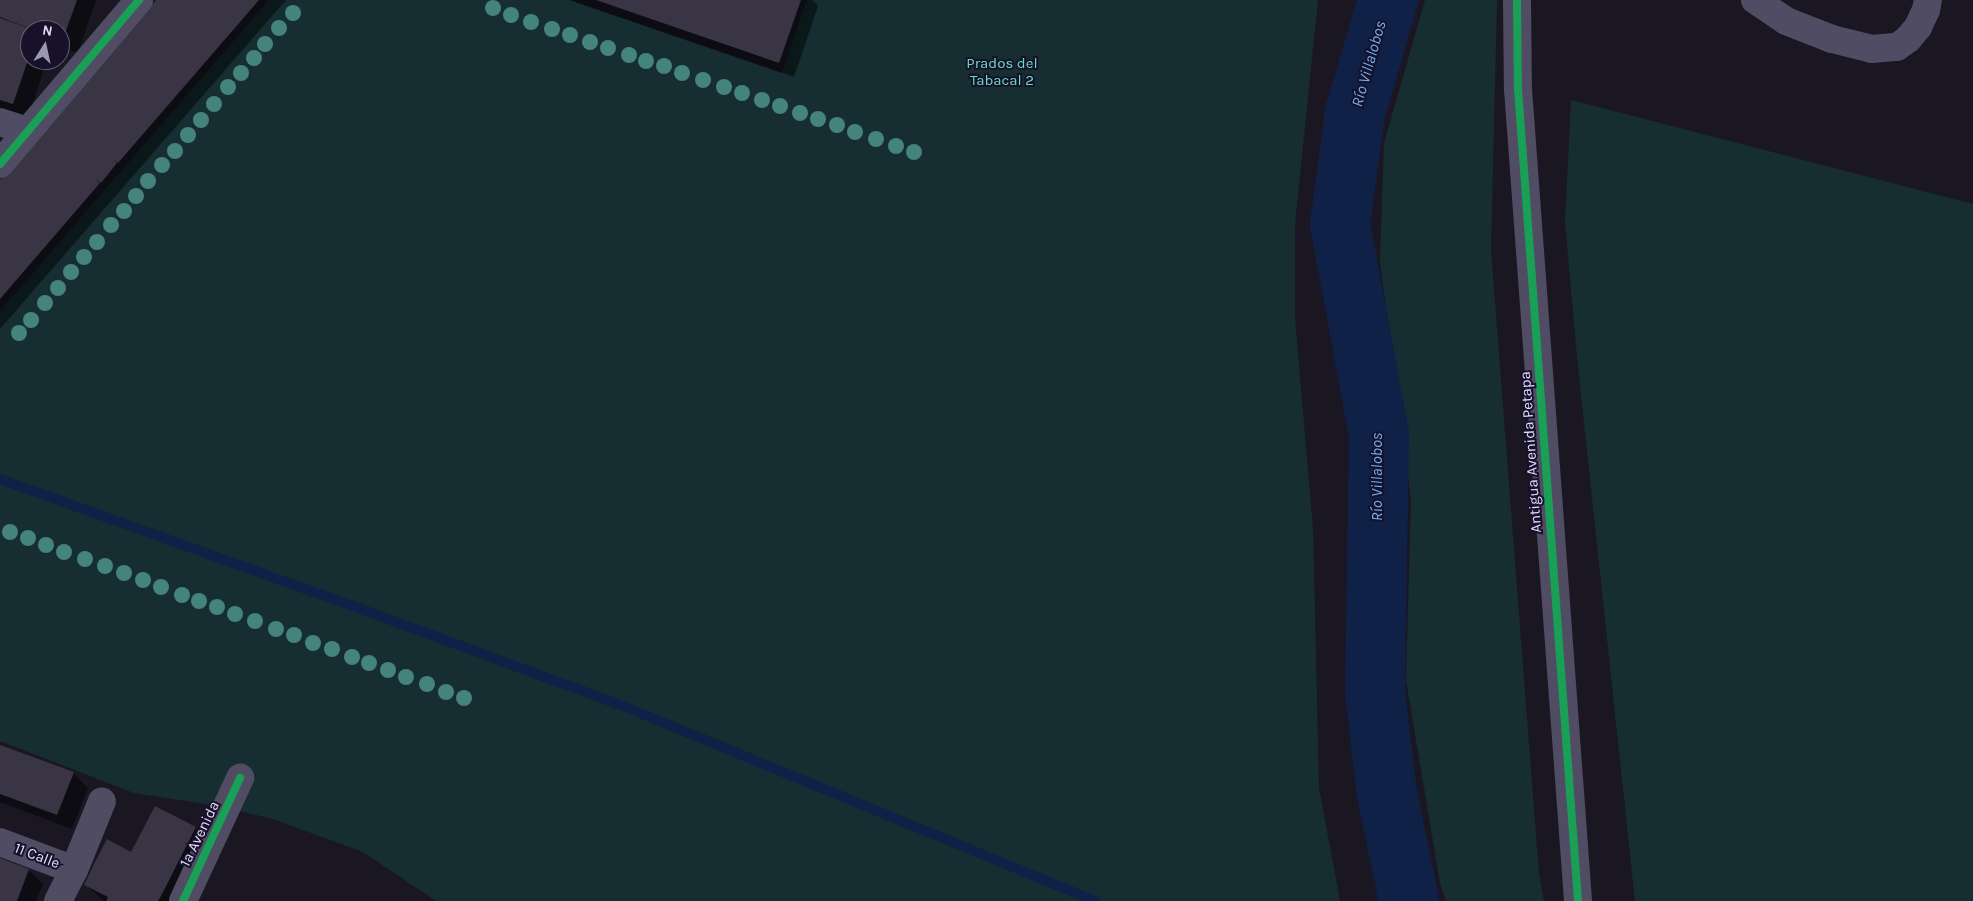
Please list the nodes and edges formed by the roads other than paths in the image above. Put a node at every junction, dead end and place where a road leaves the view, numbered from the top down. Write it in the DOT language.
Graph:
graph roads {
  1 [pos="139,0"];
  2 [pos="1517,0"];
  3 [pos="1755,0"];
  4 [pos="1928,0"];
  5 [pos="0,122"];
  6 [pos="28,131"];
  7 [pos="0,164"];
  8 [pos="240,778"];
  9 [pos="102,801"];
  10 [pos="0,842"];
  11 [pos="74,870"];
  12 [pos="58,901"];
  13 [pos="183,901"];
  14 [pos="1578,901"];
  1 -- 6 [label="street"];
  2 -- 14 [label="street, Antigua Avenida Petapa"];
  3 -- 4 [label="street"];
  5 -- 6 [label="street"];
  6 -- 7 [label="street"];
  8 -- 13 [label="street, 1a Avenida"];
  9 -- 11 [label="street"];
  10 -- 11 [label="street, 11 Calle"];
  11 -- 12 [label="street"];
}
